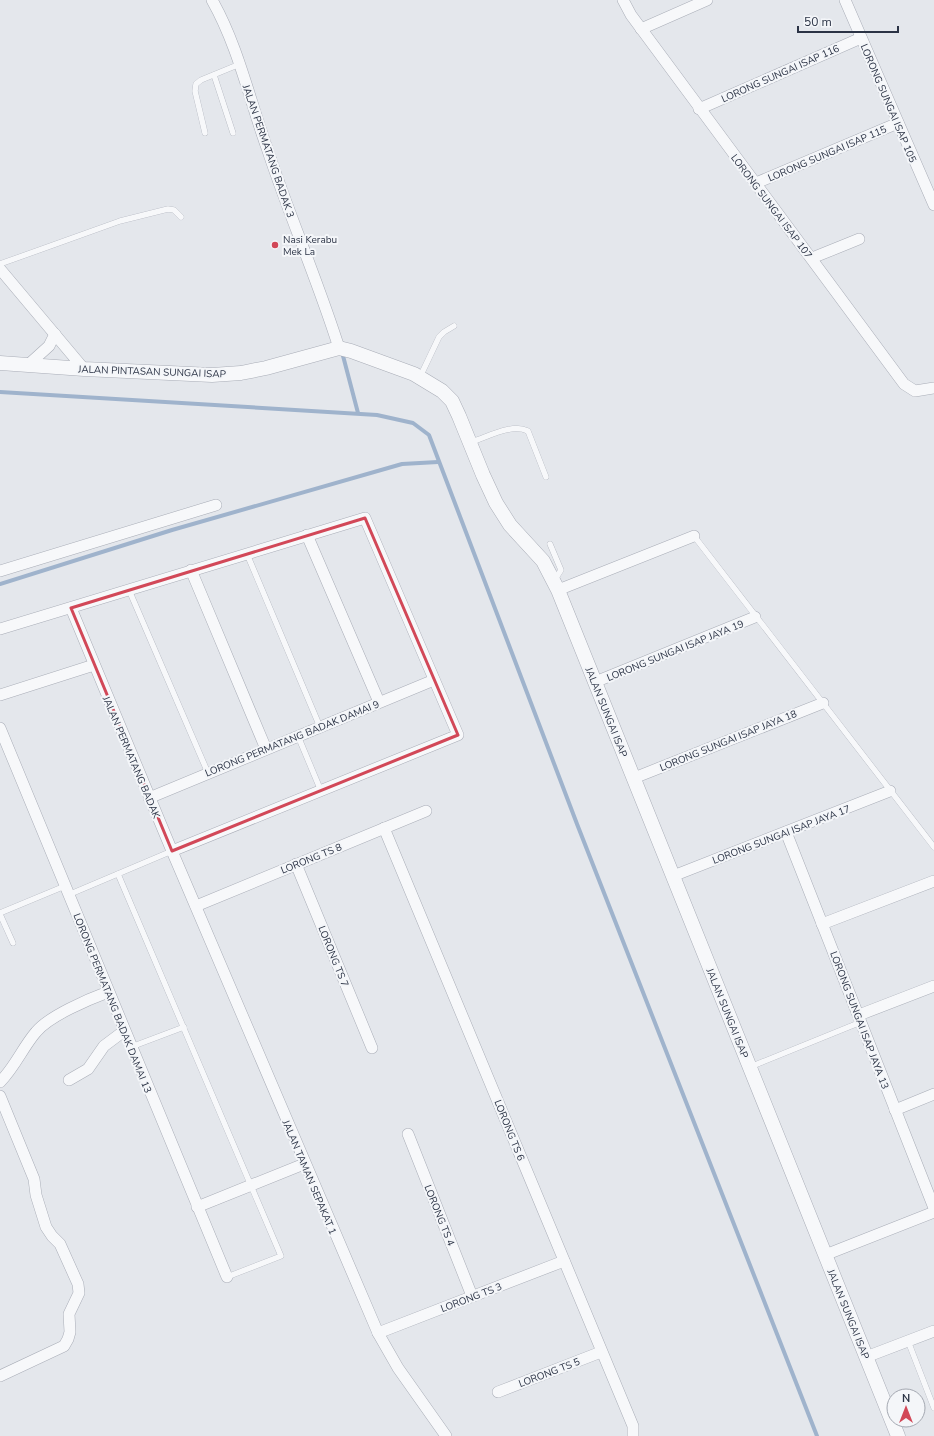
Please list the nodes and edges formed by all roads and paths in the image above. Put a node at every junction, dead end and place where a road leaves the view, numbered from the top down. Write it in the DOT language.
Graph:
graph roads {
  1 [pos="212,0"];
  2 [pos="623,0"];
  3 [pos="707,0"];
  4 [pos="845,0"];
  5 [pos="641,29"];
  6 [pos="862,38"];
  7 [pos="240,64"];
  8 [pos="214,75"];
  9 [pos="699,109"];
  10 [pos="898,123"];
  11 [pos="205,133"];
  12 [pos="233,133"];
  13 [pos="756,184"];
  14 [pos="934,205"];
  15 [pos="181,217"];
  16 [pos="859,239"];
  17 [pos="812,258"];
  18 [pos="0,264"];
  19 [pos="0,269"];
  20 [pos="454,326"];
  21 [pos="55,334"];
  22 [pos="339,348"];
  23 [pos="0,363"];
  24 [pos="28,365"];
  25 [pos="84,369"];
  26 [pos="420,377"];
  27 [pos="934,388"];
  28 [pos="470,443"];
  29 [pos="546,477"];
  30 [pos="216,504"];
  31 [pos="307,536"];
  32 [pos="694,536"];
  33 [pos="550,544"];
  34 [pos="247,553"];
  35 [pos="190,570"];
  36 [pos="0,571"];
  37 [pos="556,586"];
  38 [pos="129,590"];
  39 [pos="71,608"];
  40 [pos="755,617"];
  41 [pos="0,629"];
  42 [pos="94,665"];
  43 [pos="434,680"];
  44 [pos="595,682"];
  45 [pos="0,695"];
  46 [pos="379,702"];
  47 [pos="823,703"];
  48 [pos="320,727"];
  49 [pos="0,728"];
  50 [pos="298,736"];
  51 [pos="266,749"];
  52 [pos="208,773"];
  53 [pos="634,778"];
  54 [pos="321,791"];
  55 [pos="890,791"];
  56 [pos="149,798"];
  57 [pos="426,811"];
  58 [pos="384,828"];
  59 [pos="786,832"];
  60 [pos="934,847"];
  61 [pos="172,851"];
  62 [pos="296,864"];
  63 [pos="118,874"];
  64 [pos="673,876"];
  65 [pos="934,881"];
  66 [pos="66,890"];
  67 [pos="196,906"];
  68 [pos="0,914"];
  69 [pos="822,924"];
  70 [pos="13,943"];
  71 [pos="934,986"];
  72 [pos="108,992"];
  73 [pos="860,1018"];
  74 [pos="184,1026"];
  75 [pos="124,1031"];
  76 [pos="131,1047"];
  77 [pos="372,1048"];
  78 [pos="750,1067"];
  79 [pos="69,1080"];
  80 [pos="0,1082"];
  81 [pos="934,1094"];
  82 [pos="0,1096"];
  83 [pos="895,1110"];
  84 [pos="408,1134"];
  85 [pos="304,1164"];
  86 [pos="252,1185"];
  87 [pos="197,1207"];
  88 [pos="934,1208"];
  89 [pos="934,1212"];
  90 [pos="825,1255"];
  91 [pos="564,1261"];
  92 [pos="226,1277"];
  93 [pos="472,1296"];
  94 [pos="934,1331"];
  95 [pos="378,1333"];
  96 [pos="908,1341"];
  97 [pos="601,1352"];
  98 [pos="866,1357"];
  99 [pos="0,1376"];
  100 [pos="498,1392"];
  101 [pos="934,1408"];
  102 [pos="633,1434"];
  103 [pos="446,1436"];
  104 [pos="898,1436"];
  1 -- 7 [label="street, JALAN PERMATANG BADAK 3"];
  2 -- 5 [label="street, LORONG SUNGAI ISAP 107"];
  3 -- 5 [label="street"];
  4 -- 6 [label="street, LORONG SUNGAI ISAP 105"];
  5 -- 9 [label="street, LORONG SUNGAI ISAP 107"];
  6 -- 9 [label="street, LORONG SUNGAI ISAP 116"];
  6 -- 10 [label="street, LORONG SUNGAI ISAP 105"];
  7 -- 8 [label="lane"];
  7 -- 22 [label="street, JALAN PERMATANG BADAK 3"];
  8 -- 11 [label="lane"];
  8 -- 12 [label="lane"];
  9 -- 13 [label="street, LORONG SUNGAI ISAP 107"];
  10 -- 13 [label="street, LORONG SUNGAI ISAP 115"];
  10 -- 14 [label="street, LORONG SUNGAI ISAP 105"];
  13 -- 17 [label="street, LORONG SUNGAI ISAP 107"];
  15 -- 18 [label="lane"];
  16 -- 17 [label="street"];
  17 -- 27 [label="street, LORONG SUNGAI ISAP 107"];
  19 -- 21 [label="street"];
  20 -- 26 [label="lane"];
  21 -- 24 [label="street"];
  21 -- 25 [label="street"];
  22 -- 25 [label="street, JALAN PINTASAN SUNGAI ISAP"];
  22 -- 26 [label="street"];
  23 -- 24 [label="street, JALAN PINTASAN SUNGAI ISAP"];
  24 -- 25 [label="street, JALAN PINTASAN SUNGAI ISAP"];
  26 -- 28 [label="street"];
  28 -- 29 [label="lane"];
  28 -- 37 [label="street"];
  30 -- 36 [label="street"];
  31 -- 34 [label="street"];
  31 -- 43 [label="street"];
  31 -- 46 [label="street"];
  32 -- 37 [label="street"];
  32 -- 40 [label="lane"];
  33 -- 37 [label="lane"];
  34 -- 35 [label="street"];
  34 -- 48 [label="lane"];
  35 -- 38 [label="street"];
  35 -- 51 [label="street"];
  37 -- 44 [label="street, JALAN SUNGAI ISAP"];
  38 -- 39 [label="street"];
  38 -- 52 [label="lane"];
  39 -- 41 [label="street"];
  39 -- 42 [label="street, JALAN PERMATANG BADAK"];
  40 -- 44 [label="street, LORONG SUNGAI ISAP JAYA 19"];
  40 -- 47 [label="lane"];
  42 -- 45 [label="street"];
  42 -- 56 [label="street, JALAN PERMATANG BADAK"];
  43 -- 46 [label="street, LORONG PERMATANG BADAK DAMAI 9"];
  43 -- 54 [label="street"];
  44 -- 53 [label="street, JALAN SUNGAI ISAP"];
  46 -- 48 [label="street, LORONG PERMATANG BADAK DAMAI 9"];
  47 -- 53 [label="street, LORONG SUNGAI ISAP JAYA 18"];
  47 -- 55 [label="lane"];
  48 -- 50 [label="street, LORONG PERMATANG BADAK DAMAI 9"];
  49 -- 66 [label="street, LORONG PERMATANG BADAK DAMAI 13"];
  50 -- 51 [label="street, LORONG PERMATANG BADAK DAMAI 9"];
  50 -- 54 [label="lane"];
  51 -- 52 [label="street, LORONG PERMATANG BADAK DAMAI 9"];
  52 -- 56 [label="street, LORONG PERMATANG BADAK DAMAI 9"];
  53 -- 64 [label="street, JALAN SUNGAI ISAP"];
  54 -- 61 [label="street"];
  55 -- 59 [label="street, LORONG SUNGAI ISAP JAYA 17"];
  55 -- 60 [label="lane"];
  56 -- 61 [label="street, JALAN PERMATANG BADAK"];
  57 -- 58 [label="street, LORONG TS 8"];
  58 -- 62 [label="street, LORONG TS 8"];
  58 -- 91 [label="street, LORONG TS 6"];
  59 -- 64 [label="street, LORONG SUNGAI ISAP JAYA 17"];
  59 -- 69 [label="street, LORONG SUNGAI ISAP JAYA 13"];
  61 -- 63 [label="lane"];
  61 -- 67 [label="street, JALAN PERMATANG BADAK"];
  62 -- 67 [label="street, LORONG TS 8"];
  62 -- 77 [label="street, LORONG TS 7"];
  63 -- 66 [label="lane"];
  63 -- 74 [label="lane"];
  64 -- 78 [label="street, JALAN SUNGAI ISAP"];
  65 -- 69 [label="street"];
  66 -- 68 [label="lane"];
  66 -- 72 [label="street, LORONG PERMATANG BADAK DAMAI 13"];
  67 -- 85 [label="street, JALAN TAMAN SEPAKAT 1"];
  68 -- 70 [label="lane"];
  69 -- 73 [label="street, LORONG SUNGAI ISAP JAYA 13"];
  71 -- 73 [label="street"];
  72 -- 75 [label="street, LORONG PERMATANG BADAK DAMAI 13"];
  72 -- 80 [label="street"];
  73 -- 78 [label="lane"];
  73 -- 83 [label="street, LORONG SUNGAI ISAP JAYA 13"];
  74 -- 76 [label="lane"];
  74 -- 86 [label="lane"];
  75 -- 76 [label="street, LORONG PERMATANG BADAK DAMAI 13"];
  75 -- 79 [label="street"];
  76 -- 87 [label="street, LORONG PERMATANG BADAK DAMAI 13"];
  78 -- 90 [label="street, JALAN SUNGAI ISAP"];
  81 -- 83 [label="street"];
  82 -- 99 [label="street"];
  83 -- 88 [label="street, LORONG SUNGAI ISAP JAYA 13"];
  84 -- 93 [label="street, LORONG TS 4"];
  85 -- 86 [label="street"];
  85 -- 95 [label="street, JALAN TAMAN SEPAKAT 1"];
  86 -- 87 [label="street"];
  86 -- 92 [label="lane"];
  87 -- 92 [label="street, LORONG PERMATANG BADAK DAMAI 13"];
  89 -- 90 [label="street"];
  90 -- 98 [label="street, JALAN SUNGAI ISAP"];
  91 -- 93 [label="street, LORONG TS 3"];
  91 -- 97 [label="street, LORONG TS 6"];
  93 -- 95 [label="street, LORONG TS 3"];
  94 -- 96 [label="street"];
  95 -- 103 [label="street, JALAN TAMAN SEPAKAT 1"];
  96 -- 98 [label="street"];
  96 -- 101 [label="lane"];
  97 -- 100 [label="street, LORONG TS 5"];
  97 -- 102 [label="street, LORONG TS 6"];
  98 -- 104 [label="street, JALAN SUNGAI ISAP"];
}
